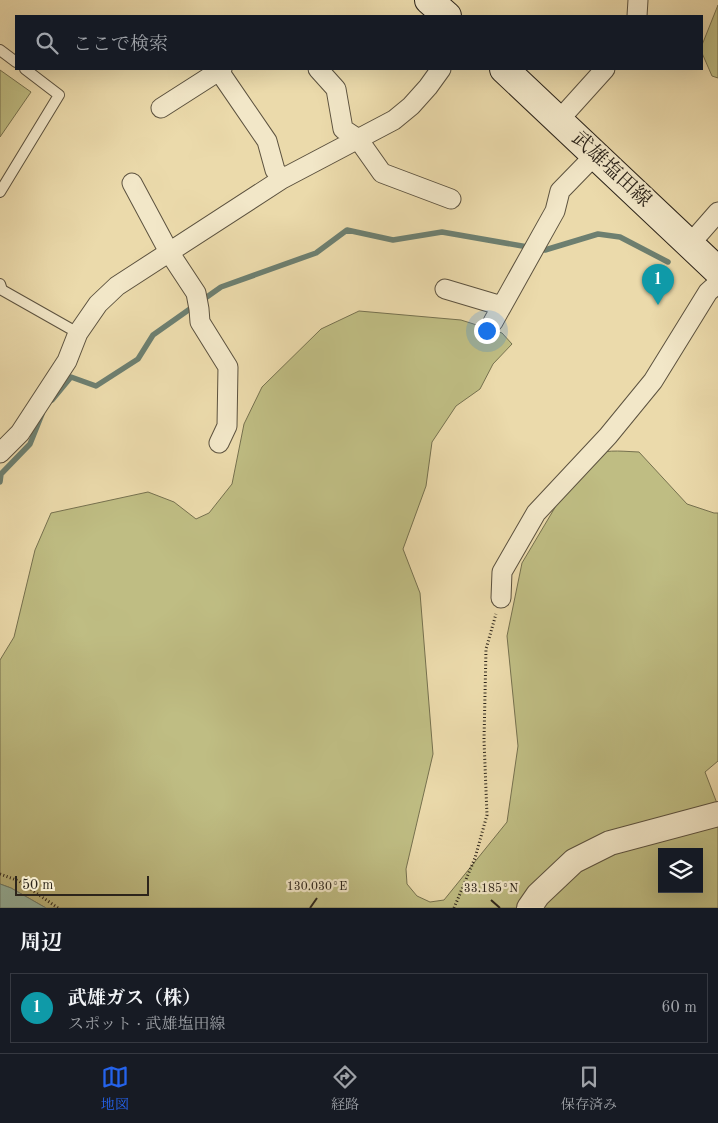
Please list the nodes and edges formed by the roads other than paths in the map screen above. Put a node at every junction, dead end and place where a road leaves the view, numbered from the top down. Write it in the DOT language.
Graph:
graph roads {
  1 [pos="430,0"];
  2 [pos="638,0"];
  3 [pos="446,15"];
  4 [pos="637,15"];
  5 [pos="0,50"];
  6 [pos="15,61"];
  7 [pos="26,70"];
  8 [pos="220,70"];
  9 [pos="319,70"];
  10 [pos="440,70"];
  11 [pos="505,70"];
  12 [pos="604,70"];
  13 [pos="161,108"];
  14 [pos="559,120"];
  15 [pos="358,139"];
  16 [pos="595,155"];
  17 [pos="282,179"];
  18 [pos="132,183"];
  19 [pos="0,192"];
  20 [pos="451,199"];
  21 [pos="718,212"];
  22 [pos="690,244"];
  23 [pos="169,252"];
  24 [pos="718,271"];
  25 [pos="718,283"];
  26 [pos="0,284"];
  27 [pos="445,289"];
  28 [pos="78,332"];
  29 [pos="219,443"];
  30 [pos="0,453"];
  31 [pos="501,598"];
  32 [pos="718,814"];
  33 [pos="529,908"];
  1 -- 3 [label="main road"];
  2 -- 4 [label="street"];
  5 -- 6 [label="lane"];
  7 -- 19 [label="lane"];
  8 -- 13 [label="street"];
  8 -- 17 [label="street"];
  9 -- 15 [label="street"];
  10 -- 15 [label="street"];
  11 -- 14 [label="main road, 武雄塩田線"];
  12 -- 14 [label="street"];
  14 -- 16 [label="main road, 武雄塩田線"];
  15 -- 17 [label="street"];
  15 -- 20 [label="street"];
  16 -- 22 [label="main road, 武雄塩田線"];
  16 -- 27 [label="street"];
  17 -- 23 [label="street"];
  18 -- 23 [label="street"];
  21 -- 22 [label="street"];
  22 -- 24 [label="main road, 武雄塩田線"];
  23 -- 28 [label="street"];
  23 -- 29 [label="street"];
  25 -- 31 [label="street"];
  26 -- 28 [label="lane"];
  28 -- 30 [label="street"];
  32 -- 33 [label="street"];
}
